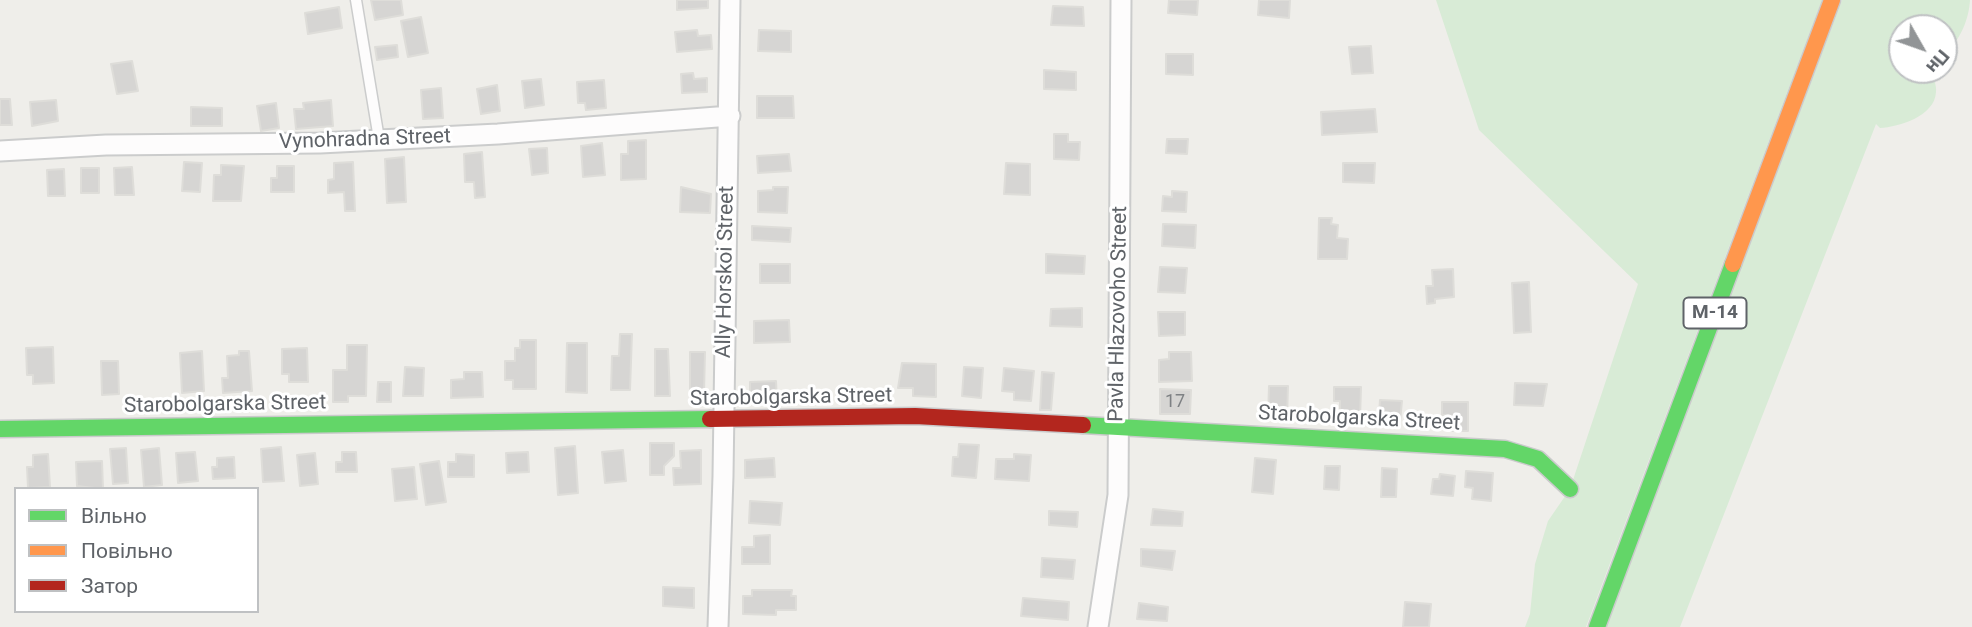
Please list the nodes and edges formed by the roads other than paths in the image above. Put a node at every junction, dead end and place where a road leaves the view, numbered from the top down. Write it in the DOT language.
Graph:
graph roads {
  1 [pos="356,0"];
  2 [pos="730,0"];
  3 [pos="1121,0"];
  4 [pos="1832,0"];
  5 [pos="730,116"];
  6 [pos="379,139"];
  7 [pos="0,151"];
  8 [pos="723,421"];
  9 [pos="1117,427"];
  10 [pos="0,429"];
  11 [pos="1570,489"];
  12 [pos="718,627"];
  13 [pos="1098,627"];
  14 [pos="1597,627"];
  1 -- 6 [label="lane"];
  2 -- 5 [label="street, Ally Horskoi Street"];
  3 -- 9 [label="street, Pavla Hlazovoho Street"];
  4 -- 14 [label="main road, М-14"];
  5 -- 6 [label="street, Vynohradna Street"];
  5 -- 8 [label="street, Ally Horskoi Street"];
  6 -- 7 [label="street, Vynohradna Street"];
  8 -- 9 [label="main road, Starobolgarska Street"];
  8 -- 10 [label="main road, Starobolgarska Street"];
  8 -- 12 [label="street, Ally Horskoi Street"];
  9 -- 11 [label="main road, Starobolgarska Street"];
  9 -- 13 [label="street, Pavla Hlazovoho Street"];
}
